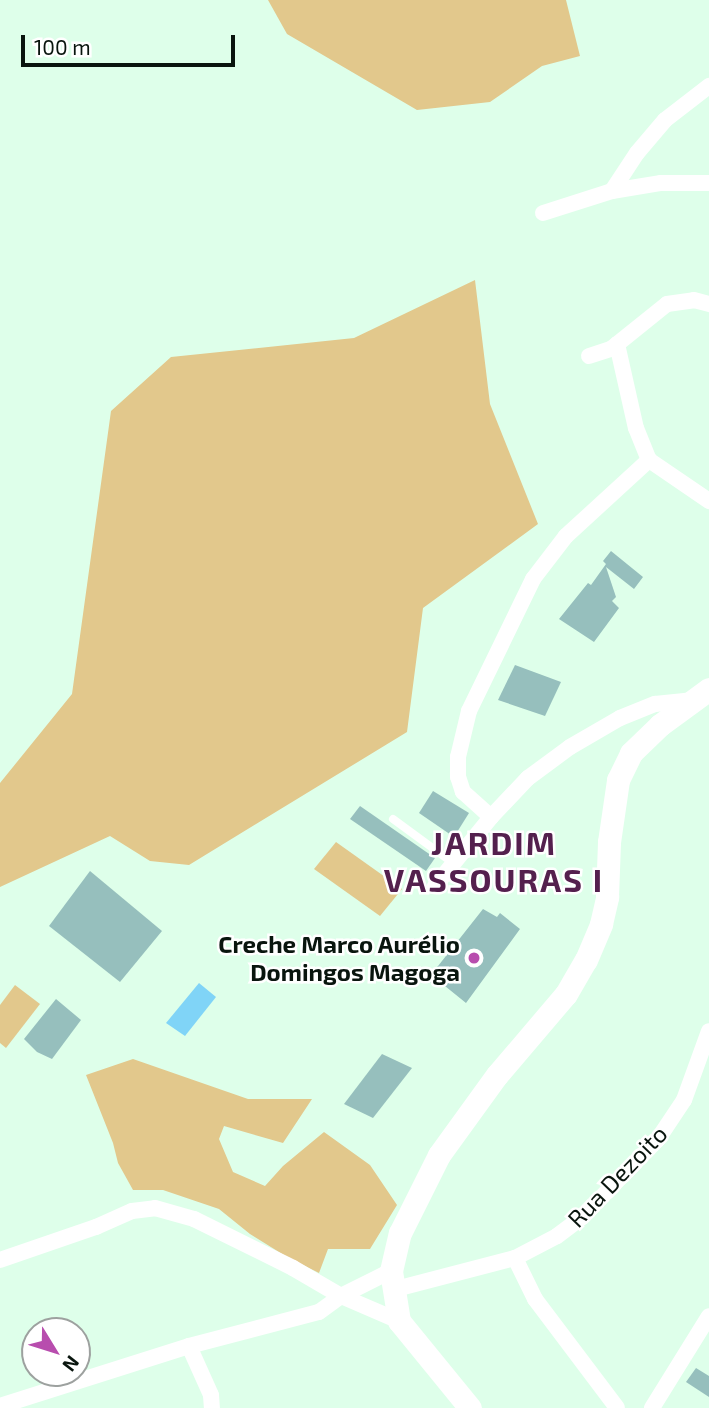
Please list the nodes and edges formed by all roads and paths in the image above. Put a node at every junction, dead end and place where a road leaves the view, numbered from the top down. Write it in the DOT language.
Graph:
graph roads {
  1 [pos="709,86"];
  2 [pos="709,183"];
  3 [pos="612,191"];
  4 [pos="543,213"];
  5 [pos="709,304"];
  6 [pos="618,344"];
  7 [pos="589,356"];
  8 [pos="649,460"];
  9 [pos="709,501"];
  10 [pos="702,695"];
  11 [pos="491,817"];
  12 [pos="393,819"];
  13 [pos="453,863"];
  14 [pos="435,886"];
  15 [pos="709,1031"];
  16 [pos="515,1258"];
  17 [pos="0,1260"];
  18 [pos="391,1281"];
  19 [pos="341,1296"];
  20 [pos="709,1316"];
  21 [pos="399,1321"];
  22 [pos="189,1346"];
  23 [pos="0,1406"];
  24 [pos="212,1408"];
  25 [pos="470,1408"];
  26 [pos="617,1408"];
  27 [pos="652,1408"];
  1 -- 3 [label="street"];
  2 -- 3 [label="street"];
  3 -- 4 [label="street"];
  5 -- 6 [label="street"];
  6 -- 7 [label="street"];
  6 -- 8 [label="street"];
  8 -- 9 [label="street"];
  8 -- 11 [label="street"];
  10 -- 11 [label="street"];
  10 -- 18 [label="main road"];
  11 -- 13 [label="street"];
  12 -- 13 [label="lane"];
  13 -- 14 [label="street"];
  15 -- 16 [label="street, Rua Dezoito"];
  16 -- 18 [label="street, Rua Dezoito"];
  16 -- 26 [label="street"];
  17 -- 19 [label="street"];
  18 -- 19 [label="street, Rua Dezoito"];
  18 -- 21 [label="main road"];
  19 -- 21 [label="street"];
  19 -- 22 [label="street, Rua Dezoito"];
  20 -- 27 [label="street"];
  21 -- 25 [label="main road"];
  22 -- 23 [label="street, Rua Dezoito"];
  22 -- 24 [label="street"];
}
